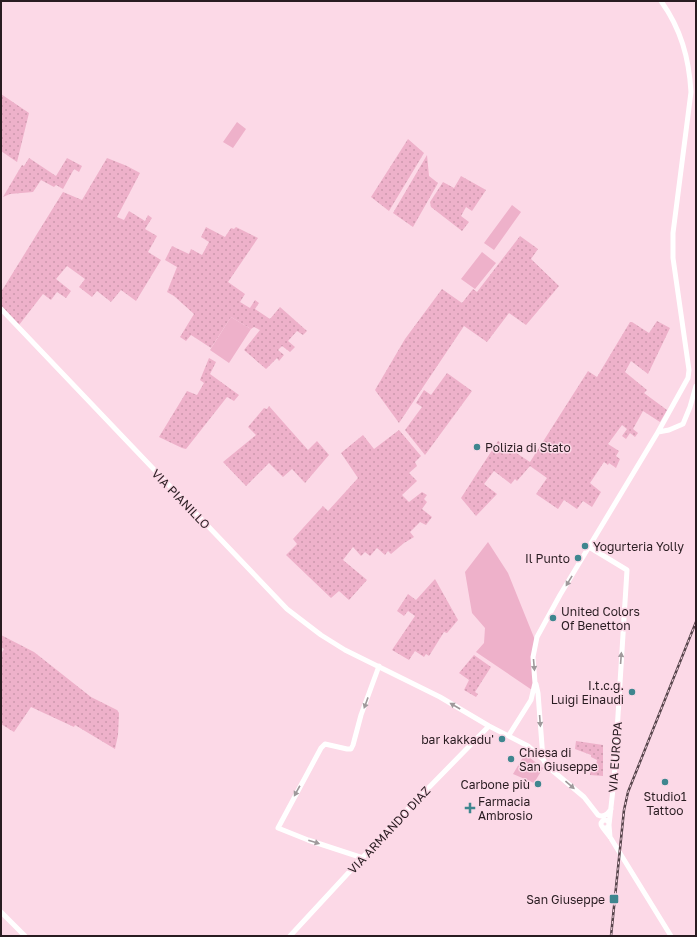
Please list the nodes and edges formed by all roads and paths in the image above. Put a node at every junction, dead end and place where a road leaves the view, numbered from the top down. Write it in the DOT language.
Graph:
graph roads {
  1 [pos="661,1"];
  2 [pos="1,309"];
  3 [pos="696,386"];
  4 [pos="658,432"];
  5 [pos="589,547"];
  6 [pos="379,666"];
  7 [pos="535,683"];
  8 [pos="489,726"];
  9 [pos="509,735"];
  10 [pos="543,759"];
  11 [pos="590,805"];
  12 [pos="611,809"];
  13 [pos="609,824"];
  14 [pos="602,826"];
  15 [pos="610,837"];
  16 [pos="363,858"];
  17 [pos="1,912"];
  18 [pos="25,936"];
  19 [pos="290,936"];
  20 [pos="671,936"];
  1 -- 4 [label="street"];
  2 -- 6 [label="street, VIA PIANILLO"];
  3 -- 4 [label="street"];
  4 -- 5 [label="street"];
  5 -- 7 [label="street, one-way"];
  12 -- 5 [label="street, VIA EUROPA, one-way"];
  8 -- 6 [label="street, VIA PIANILLO, one-way"];
  6 -- 16 [label="street, one-way"];
  7 -- 9 [label="street"];
  7 -- 10 [label="street, one-way"];
  8 -- 9 [label="street, VIA PIANILLO"];
  8 -- 16 [label="street, VIA ARMANDO DIAZ"];
  9 -- 10 [label="street, VIA PIANILLO"];
  10 -- 11 [label="street, VIA PIANILLO, one-way"];
  11 -- 12 [label="street"];
  11 -- 14 [label="street"];
  12 -- 13 [label="street, VIA EUROPA"];
  13 -- 14 [label="street"];
  13 -- 15 [label="street, VIA EUROPA"];
  14 -- 15 [label="street"];
  15 -- 20 [label="street"];
  16 -- 19 [label="street, VIA ARMANDO DIAZ"];
  17 -- 18 [label="street"];
}
